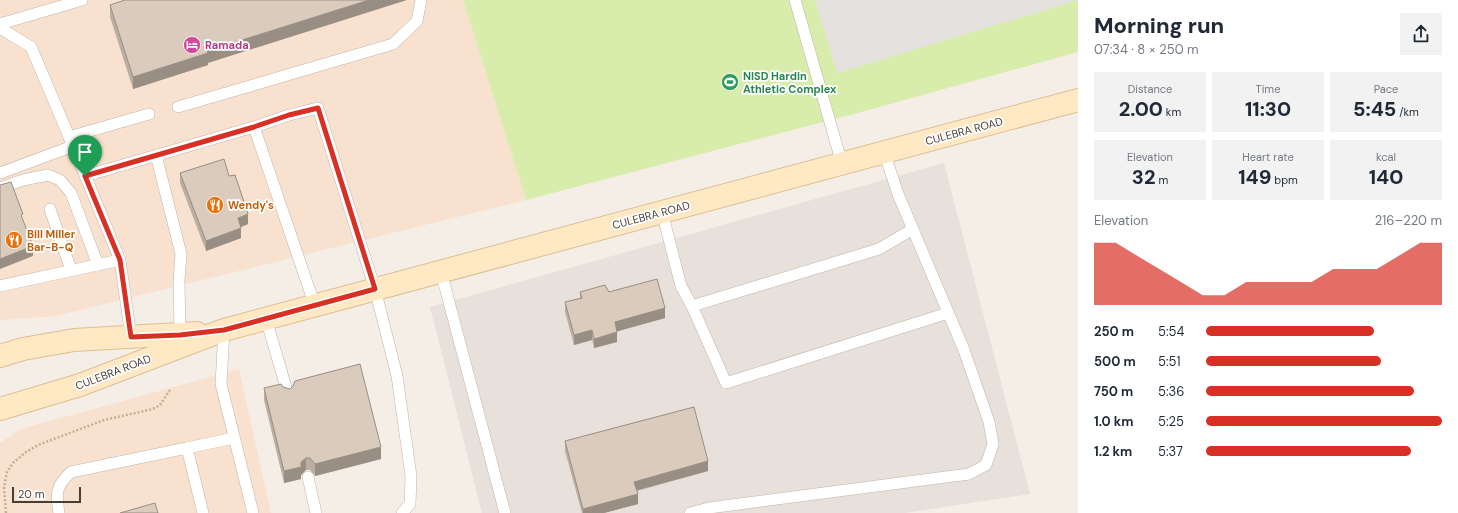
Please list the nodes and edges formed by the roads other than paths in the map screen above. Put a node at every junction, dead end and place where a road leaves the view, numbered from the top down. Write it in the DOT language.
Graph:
graph roads {
  1 [pos="82,0"];
  2 [pos="421,0"];
  3 [pos="795,0"];
  4 [pos="0,24"];
  5 [pos="0,28"];
  6 [pos="1078,100"];
  7 [pos="178,107"];
  8 [pos="149,114"];
  9 [pos="254,127"];
  10 [pos="70,141"];
  11 [pos="884,152"];
  12 [pos="156,155"];
  13 [pos="842,164"];
  14 [pos="0,173"];
  15 [pos="85,176"];
  16 [pos="0,188"];
  17 [pos="50,209"];
  18 [pos="662,212"];
  19 [pos="913,229"];
  20 [pos="120,260"];
  21 [pos="98,265"];
  22 [pos="72,270"];
  23 [pos="441,272"];
  24 [pos="0,286"];
  25 [pos="375,289"];
  26 [pos="315,306"];
  27 [pos="692,306"];
  28 [pos="948,313"];
  29 [pos="266,319"];
  30 [pos="224,330"];
  31 [pos="180,335"];
  32 [pos="131,337"];
  33 [pos="23,349"];
  34 [pos="0,351"];
  35 [pos="0,356"];
  36 [pos="288,394"];
  37 [pos="6,410"];
  38 [pos="234,438"];
  39 [pos="187,448"];
  40 [pos="308,477"];
  41 [pos="59,513"];
  42 [pos="203,513"];
  43 [pos="253,513"];
  44 [pos="316,513"];
  45 [pos="402,513"];
  46 [pos="505,513"];
  47 [pos="690,513"];
  1 -- 4 [label="lane"];
  2 -- 7 [label="lane"];
  3 -- 13 [label="lane"];
  5 -- 10 [label="lane"];
  6 -- 11 [label="main road, CULEBRA ROAD"];
  8 -- 10 [label="lane"];
  9 -- 12 [label="lane"];
  9 -- 25 [label="lane"];
  9 -- 26 [label="lane"];
  10 -- 14 [label="lane"];
  10 -- 15 [label="lane"];
  11 -- 13 [label="main road, CULEBRA ROAD"];
  11 -- 19 [label="lane"];
  12 -- 15 [label="lane"];
  12 -- 31 [label="lane"];
  13 -- 18 [label="main road, CULEBRA ROAD"];
  15 -- 20 [label="lane"];
  16 -- 21 [label="lane"];
  17 -- 22 [label="lane"];
  18 -- 23 [label="main road, CULEBRA ROAD"];
  18 -- 27 [label="lane"];
  19 -- 27 [label="lane"];
  19 -- 28 [label="lane"];
  20 -- 21 [label="lane"];
  20 -- 32 [label="lane"];
  21 -- 22 [label="lane"];
  22 -- 24 [label="lane"];
  23 -- 25 [label="main road, CULEBRA ROAD"];
  23 -- 46 [label="lane"];
  25 -- 26 [label="main road, CULEBRA ROAD"];
  25 -- 45 [label="lane"];
  26 -- 29 [label="main road, CULEBRA ROAD"];
  27 -- 28 [label="lane"];
  28 -- 47 [label="lane"];
  29 -- 30 [label="main road, CULEBRA ROAD"];
  29 -- 36 [label="lane"];
  30 -- 31 [label="main road, CULEBRA ROAD"];
  30 -- 37 [label="main road, CULEBRA ROAD"];
  30 -- 38 [label="lane"];
  31 -- 32 [label="main road, CULEBRA ROAD"];
  32 -- 33 [label="main road, CULEBRA ROAD"];
  33 -- 34 [label="main road"];
  33 -- 35 [label="main road, CULEBRA ROAD"];
  38 -- 39 [label="lane"];
  38 -- 43 [label="lane"];
  39 -- 41 [label="lane"];
  39 -- 42 [label="lane"];
  40 -- 44 [label="lane"];
}
